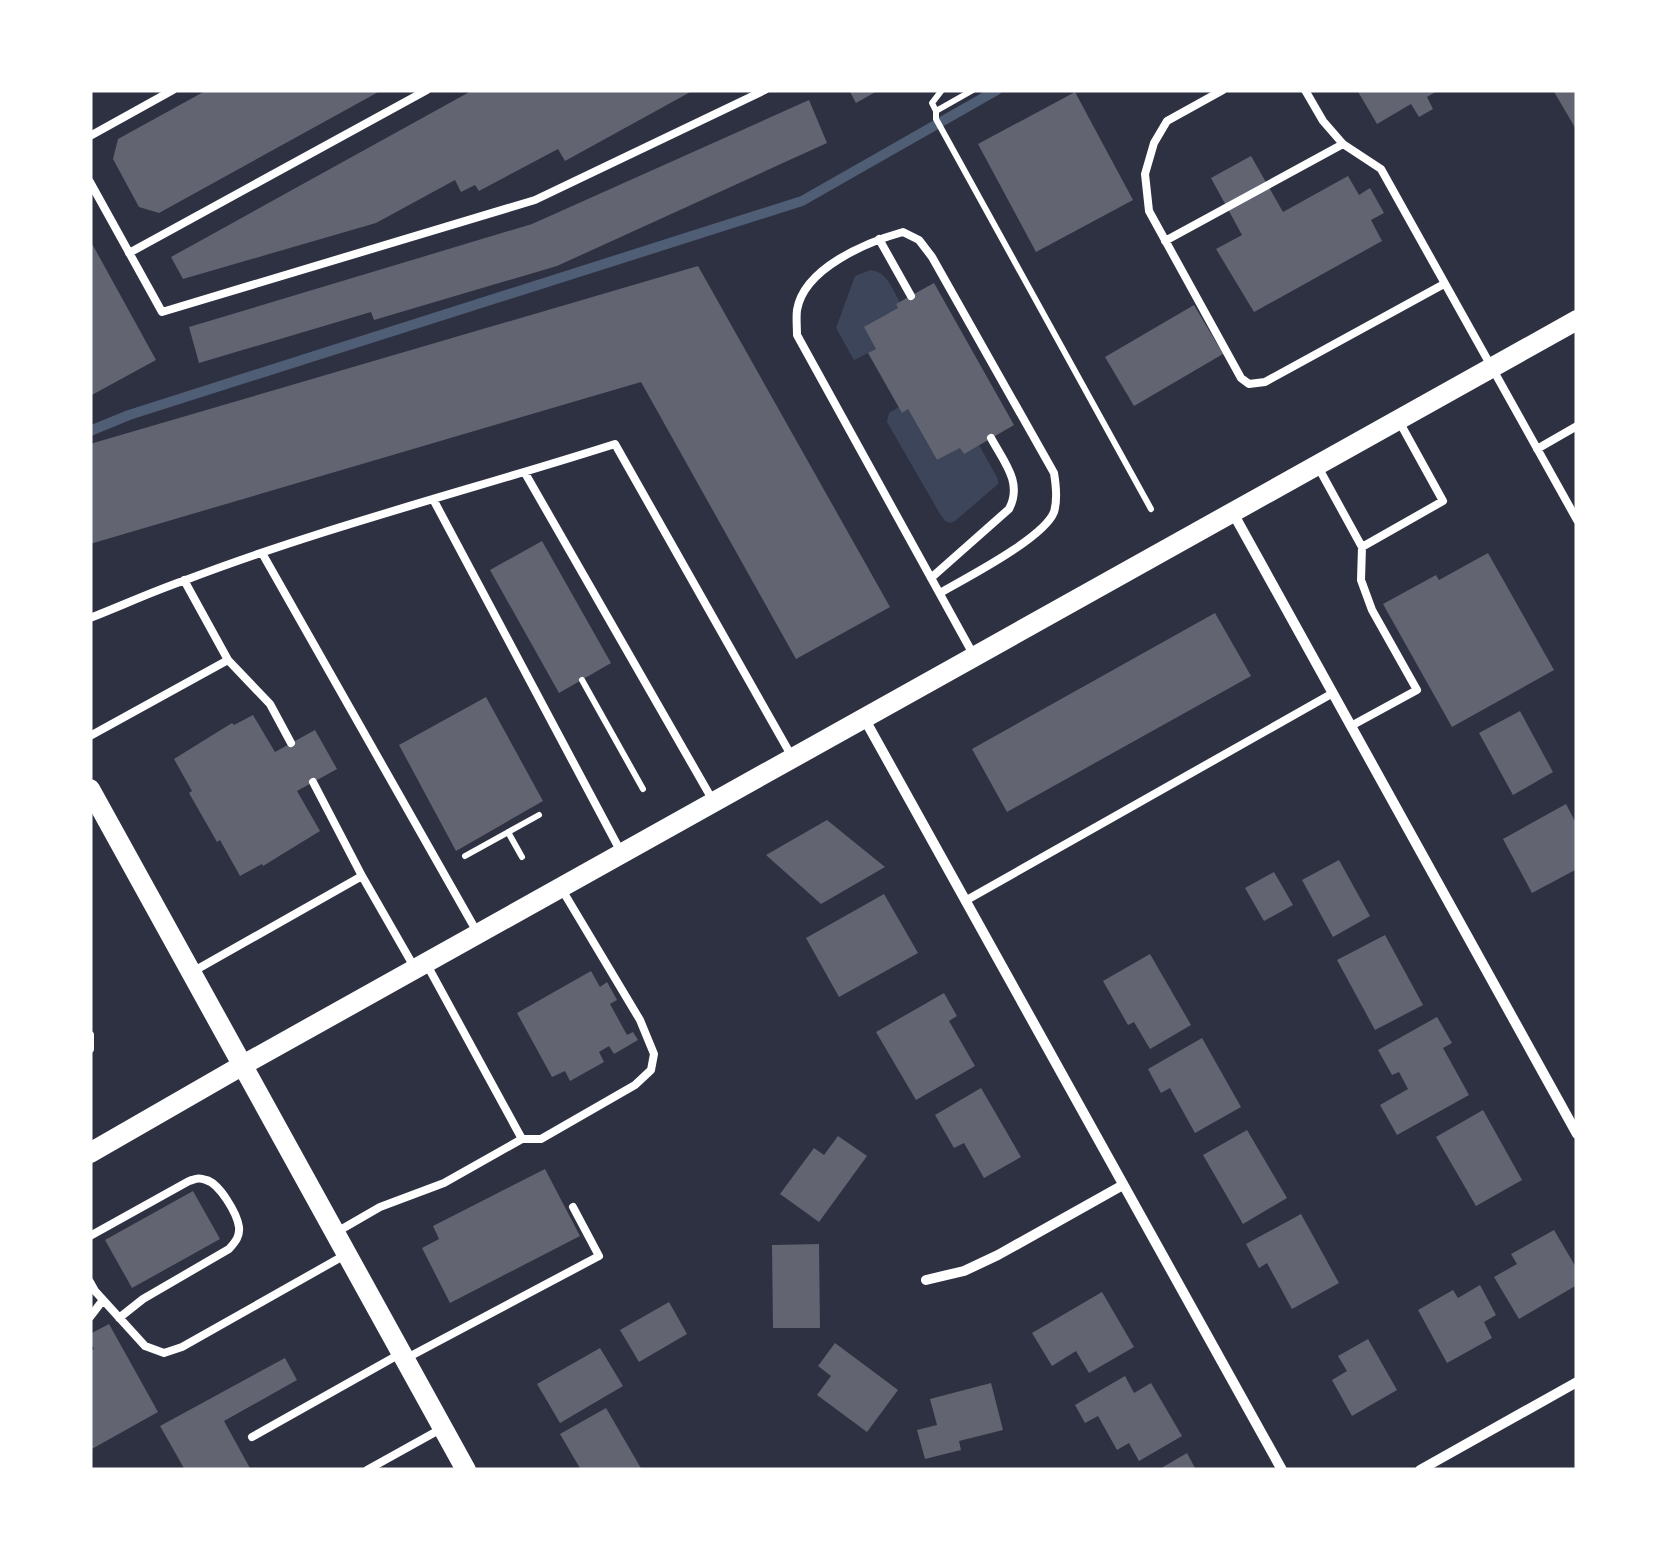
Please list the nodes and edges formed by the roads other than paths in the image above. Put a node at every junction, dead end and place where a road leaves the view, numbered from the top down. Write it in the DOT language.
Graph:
graph roads {
  1 [pos="174,90"];
  2 [pos="428,90"];
  3 [pos="765,90"];
  4 [pos="1223,90"];
  5 [pos="1305,90"];
  6 [pos="90,136"];
  7 [pos="1343,144"];
  8 [pos="90,182"];
  9 [pos="878,239"];
  10 [pos="1165,241"];
  11 [pos="129,253"];
  12 [pos="1444,284"];
  13 [pos="910,296"];
  14 [pos="1577,320"];
  15 [pos="1491,368"];
  16 [pos="1398,420"];
  17 [pos="1577,426"];
  18 [pos="991,438"];
  19 [pos="1537,449"];
  20 [pos="1317,466"];
  21 [pos="525,473"];
  22 [pos="432,498"];
  23 [pos="1233,512"];
  24 [pos="1577,520"];
  25 [pos="1362,547"];
  26 [pos="262,553"];
  27 [pos="931,578"];
  28 [pos="184,580"];
  29 [pos="940,593"];
  30 [pos="90,618"];
  31 [pos="974,656"];
  32 [pos="228,660"];
  33 [pos="1333,694"];
  34 [pos="864,718"];
  35 [pos="1351,726"];
  36 [pos="90,736"];
  37 [pos="292,743"];
  38 [pos="793,758"];
  39 [pos="313,782"];
  40 [pos="90,789"];
  41 [pos="714,802"];
  42 [pos="622,854"];
  43 [pos="362,876"];
  44 [pos="560,888"];
  45 [pos="966,901"];
  46 [pos="479,934"];
  47 [pos="420,966"];
  48 [pos="191,972"];
  49 [pos="90,1034"];
  50 [pos="90,1049"];
  51 [pos="243,1065"];
  52 [pos="1577,1134"];
  53 [pos="522,1139"];
  54 [pos="90,1153"];
  55 [pos="1124,1185"];
  56 [pos="573,1207"];
  57 [pos="336,1233"];
  58 [pos="90,1236"];
  59 [pos="347,1254"];
  60 [pos="926,1280"];
  61 [pos="90,1282"];
  62 [pos="103,1300"];
  63 [pos="90,1316"];
  64 [pos="119,1318"];
  65 [pos="403,1356"];
  66 [pos="1577,1382"];
  67 [pos="443,1428"];
  68 [pos="252,1437"];
  69 [pos="367,1470"];
  70 [pos="466,1470"];
  71 [pos="1282,1470"];
  72 [pos="1420,1470"];
  1 -- 6 [label="lane"];
  2 -- 11 [label="lane"];
  3 -- 11 [label="lane"];
  4 -- 10 [label="lane"];
  5 -- 7 [label="lane"];
  7 -- 10 [label="lane"];
  7 -- 12 [label="lane"];
  8 -- 11 [label="lane"];
  9 -- 13 [label="lane"];
  9 -- 27 [label="lane"];
  9 -- 29 [label="lane"];
  10 -- 12 [label="lane"];
  12 -- 15 [label="lane"];
  14 -- 15 [label="main road"];
  15 -- 16 [label="main road"];
  15 -- 19 [label="lane"];
  16 -- 20 [label="main road"];
  16 -- 25 [label="lane"];
  17 -- 19 [label="lane"];
  18 -- 27 [label="lane"];
  19 -- 24 [label="lane"];
  20 -- 23 [label="main road"];
  20 -- 25 [label="lane"];
  21 -- 22 [label="lane"];
  21 -- 38 [label="lane"];
  21 -- 41 [label="lane"];
  22 -- 26 [label="lane"];
  22 -- 42 [label="lane"];
  23 -- 31 [label="main road"];
  23 -- 33 [label="street"];
  25 -- 35 [label="lane"];
  26 -- 28 [label="lane"];
  26 -- 46 [label="lane"];
  27 -- 29 [label="lane"];
  28 -- 30 [label="lane"];
  28 -- 32 [label="lane"];
  29 -- 31 [label="lane"];
  31 -- 34 [label="main road"];
  32 -- 36 [label="lane"];
  32 -- 37 [label="lane"];
  33 -- 35 [label="street"];
  33 -- 45 [label="lane"];
  34 -- 38 [label="main road"];
  34 -- 45 [label="street"];
  35 -- 52 [label="street"];
  38 -- 41 [label="main road"];
  39 -- 43 [label="lane"];
  40 -- 48 [label="main road"];
  41 -- 42 [label="main road"];
  42 -- 44 [label="main road"];
  43 -- 47 [label="lane"];
  43 -- 48 [label="lane"];
  44 -- 46 [label="main road"];
  44 -- 53 [label="lane"];
  45 -- 55 [label="street"];
  46 -- 47 [label="main road"];
  47 -- 51 [label="main road"];
  47 -- 53 [label="lane"];
  48 -- 51 [label="main road"];
  49 -- 50 [label="lane"];
  51 -- 54 [label="main road"];
  51 -- 57 [label="main road"];
  53 -- 57 [label="lane"];
  55 -- 60 [label="street"];
  55 -- 71 [label="street"];
  56 -- 65 [label="lane"];
  57 -- 59 [label="main road"];
  58 -- 64 [label="lane"];
  59 -- 64 [label="lane"];
  59 -- 65 [label="main road"];
  61 -- 62 [label="lane"];
  62 -- 63 [label="lane"];
  62 -- 64 [label="lane"];
  65 -- 67 [label="main road"];
  65 -- 68 [label="lane"];
  66 -- 72 [label="street"];
  67 -- 69 [label="lane"];
  67 -- 70 [label="main road"];
}
